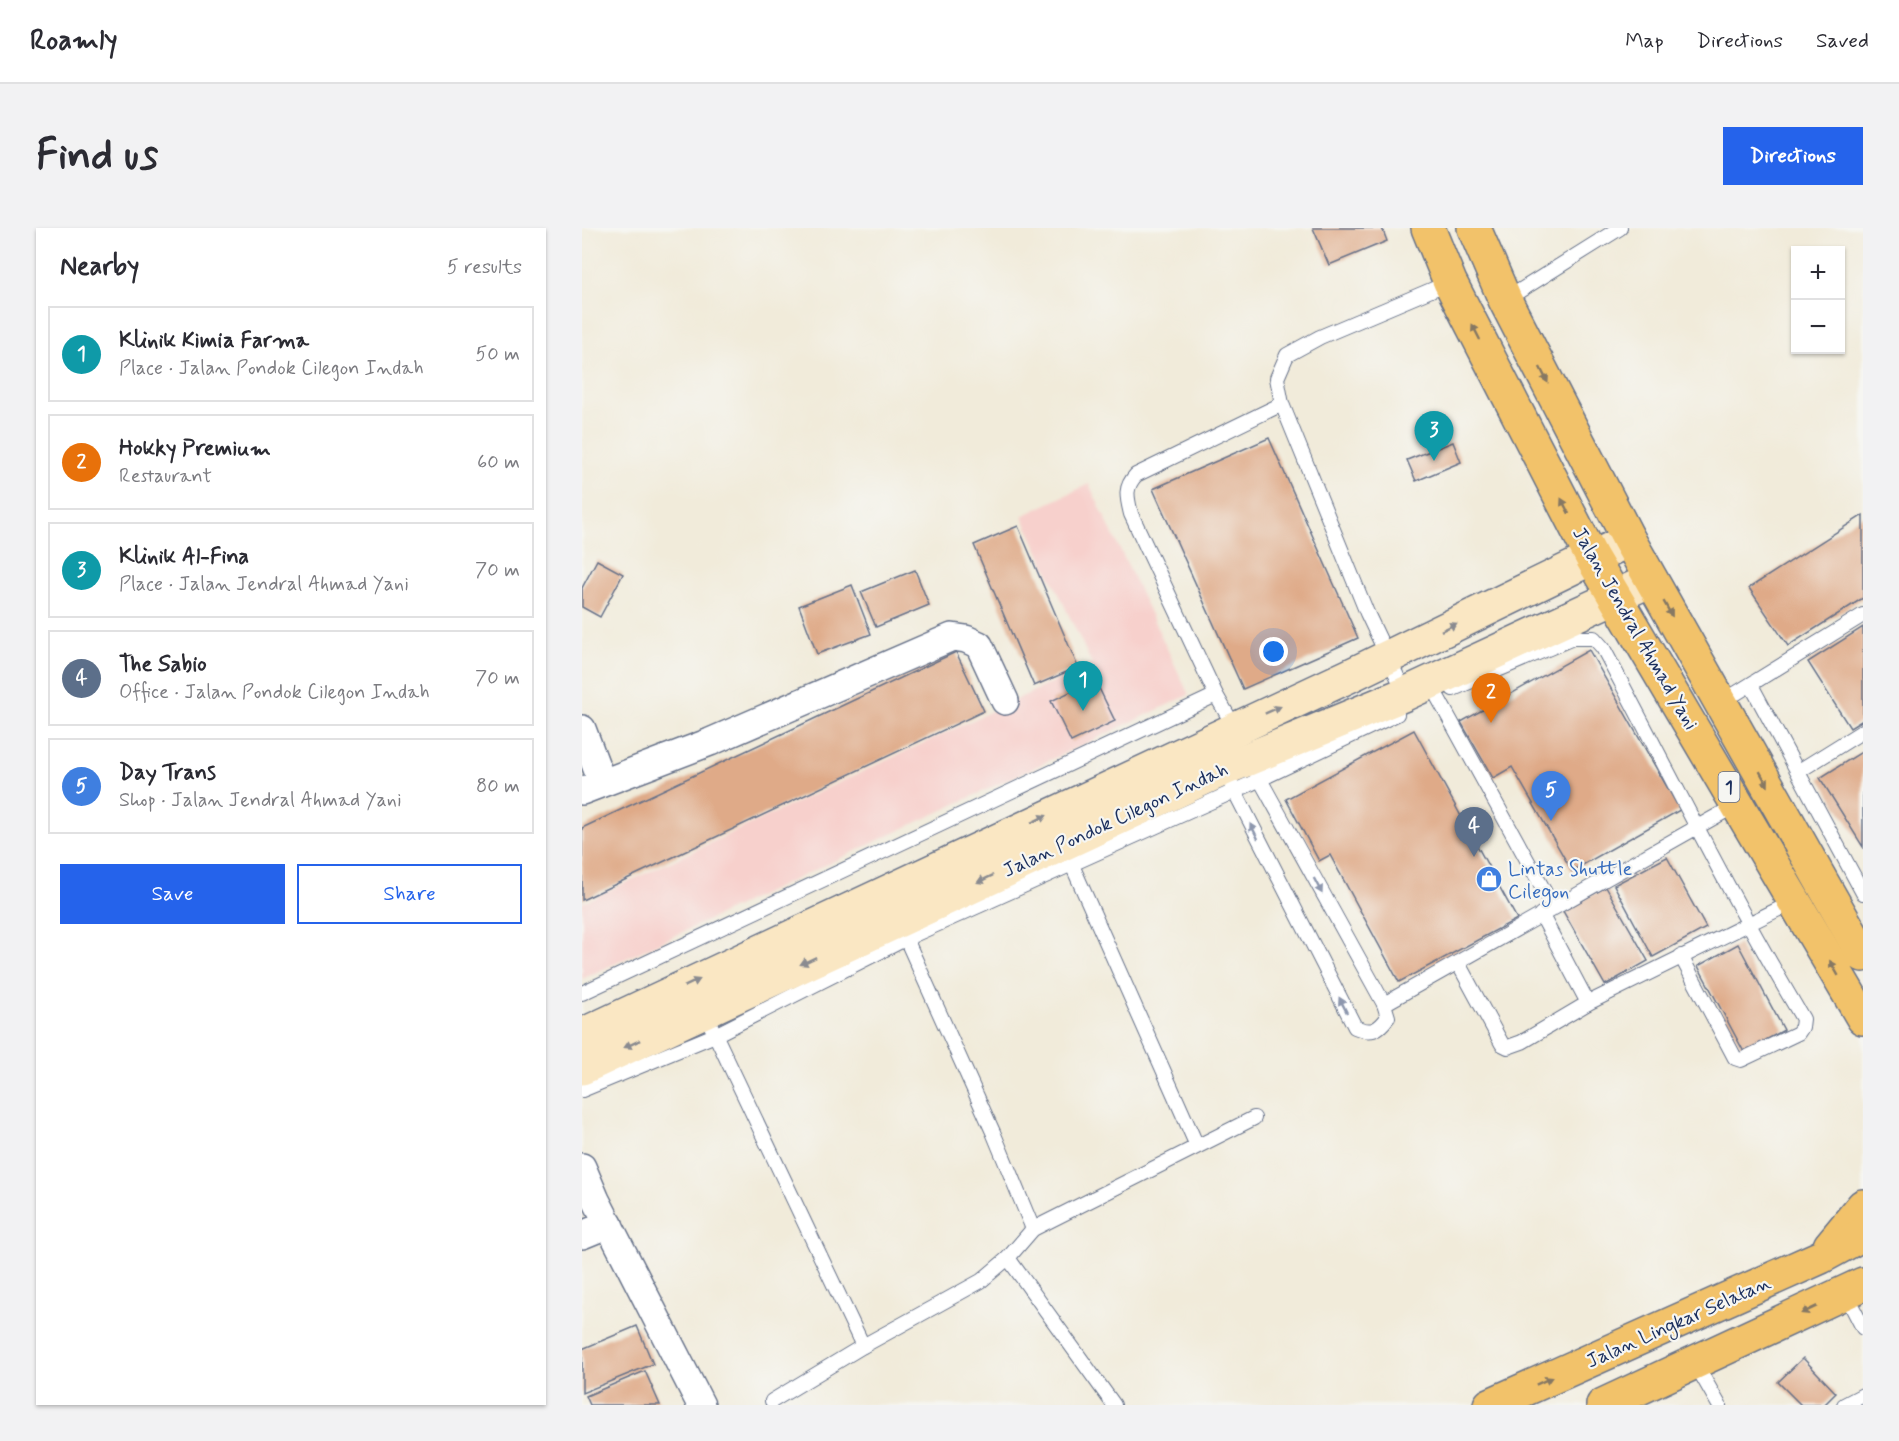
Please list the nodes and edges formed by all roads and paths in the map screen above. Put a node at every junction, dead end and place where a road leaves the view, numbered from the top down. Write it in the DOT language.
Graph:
graph roads {
  1 [pos="1428,228"];
  2 [pos="1474,228"];
  3 [pos="1620,228"];
  4 [pos="1450,282"];
  5 [pos="1505,300"];
  6 [pos="1282,404"];
  7 [pos="1629,540"];
  8 [pos="1592,558"];
  9 [pos="1651,580"];
  10 [pos="1615,598"];
  11 [pos="1863,615"];
  12 [pos="1388,656"];
  13 [pos="1750,685"];
  14 [pos="1216,695"];
  15 [pos="1418,700"];
  16 [pos="1005,701"];
  17 [pos="1722,702"];
  18 [pos="582,729"];
  19 [pos="1863,731"];
  20 [pos="1231,759"];
  21 [pos="1799,771"];
  22 [pos="592,787"];
  23 [pos="1739,804"];
  24 [pos="1699,826"];
  25 [pos="1067,853"];
  26 [pos="1863,893"];
  27 [pos="1795,901"];
  28 [pos="1553,907"];
  29 [pos="1541,914"];
  30 [pos="896,917"];
  31 [pos="1746,923"];
  32 [pos="1863,955"];
  33 [pos="1681,956"];
  34 [pos="1458,963"];
  35 [pos="582,993"];
  36 [pos="1588,1003"];
  37 [pos="1384,1004"];
  38 [pos="1860,1006"];
  39 [pos="709,1023"];
  40 [pos="582,1035"];
  41 [pos="582,1068"];
  42 [pos="582,1090"];
  43 [pos="1254,1118"];
  44 [pos="1197,1146"];
  45 [pos="582,1167"];
  46 [pos="1863,1206"];
  47 [pos="609,1224"];
  48 [pos="1033,1229"];
  49 [pos="1863,1234"];
  50 [pos="582,1235"];
  51 [pos="1821,1257"];
  52 [pos="1008,1258"];
  53 [pos="1858,1287"];
  54 [pos="1863,1328"];
  55 [pos="864,1346"];
  56 [pos="1695,1364"];
  57 [pos="1863,1395"];
  58 [pos="772,1401"];
  59 [pos="701,1405"];
  60 [pos="1114,1405"];
  61 [pos="1491,1405"];
  62 [pos="1603,1405"];
  63 [pos="1719,1405"];
  64 [pos="1844,1405"];
  1 -- 4 [label="highway, Jalan Jendral Ahmad Yani / 1"];
  2 -- 5 [label="highway, Jalan Jendral Ahmad Yani / 1"];
  3 -- 5 [label="lane"];
  4 -- 6 [label="lane"];
  8 -- 4 [label="highway, Jalan Jendral Ahmad Yani / 1, one-way"];
  5 -- 7 [label="highway, Jalan Jendral Ahmad Yani / 1, one-way"];
  6 -- 12 [label="lane"];
  6 -- 14 [label="lane"];
  7 -- 8 [label="street, Jalan Pondok Cilegon Indah"];
  7 -- 9 [label="highway, Jalan Jendral Ahmad Yani / 1"];
  8 -- 10 [label="highway, Jalan Jendral Ahmad Yani / 1"];
  12 -- 8 [label="street, Jalan Pondok Cilegon Indah, one-way"];
  9 -- 10 [label="street, Jalan Pondok Cilegon Indah"];
  9 -- 17 [label="highway, Jalan Jendral Ahmad Yani / 1, one-way"];
  10 -- 15 [label="street, Jalan Pondok Cilegon Indah"];
  10 -- 23 [label="highway, Jalan Jendral Ahmad Yani / 1"];
  11 -- 13 [label="lane"];
  12 -- 15 [label="lane"];
  20 -- 12 [label="street, Jalan Pondok Cilegon Indah, one-way"];
  13 -- 17 [label="lane"];
  13 -- 21 [label="lane"];
  14 -- 20 [label="lane"];
  14 -- 35 [label="lane"];
  15 -- 20 [label="street, Jalan Pondok Cilegon Indah"];
  15 -- 24 [label="lane"];
  15 -- 28 [label="lane"];
  16 -- 22 [label="street"];
  17 -- 32 [label="highway, Jalan Jendral Ahmad Yani / 1, one-way"];
  18 -- 22 [label="street"];
  19 -- 21 [label="lane"];
  20 -- 25 [label="street, Jalan Pondok Cilegon Indah"];
  30 -- 20 [label="street, Jalan Pondok Cilegon Indah, one-way"];
  20 -- 37 [label="lane, one-way"];
  37 -- 20 [label="lane, one-way"];
  21 -- 26 [label="lane"];
  23 -- 24 [label="lane"];
  23 -- 27 [label="highway, Jalan Jendral Ahmad Yani / 1"];
  24 -- 28 [label="lane"];
  24 -- 31 [label="lane"];
  25 -- 30 [label="street, Jalan Pondok Cilegon Indah"];
  25 -- 44 [label="lane"];
  27 -- 31 [label="lane"];
  38 -- 27 [label="highway, Jalan Jendral Ahmad Yani / 1, one-way"];
  28 -- 29 [label="lane"];
  29 -- 34 [label="lane"];
  29 -- 36 [label="lane"];
  30 -- 39 [label="street, Jalan Pondok Cilegon Indah"];
  40 -- 30 [label="street, Jalan Pondok Cilegon Indah, one-way"];
  30 -- 48 [label="lane"];
  31 -- 33 [label="lane"];
  31 -- 33 [label="lane"];
  33 -- 36 [label="lane"];
  34 -- 36 [label="lane"];
  34 -- 37 [label="lane"];
  39 -- 41 [label="street, Jalan Pondok Cilegon Indah, one-way"];
  39 -- 42 [label="lane"];
  39 -- 55 [label="lane"];
  43 -- 44 [label="lane"];
  44 -- 48 [label="lane"];
  45 -- 47 [label="street"];
  46 -- 51 [label="highway"];
  47 -- 50 [label="street"];
  47 -- 59 [label="street"];
  48 -- 52 [label="lane"];
  49 -- 51 [label="highway, Jalan Lingkar Selatan"];
  61 -- 51 [label="highway, Jalan Lingkar Selatan, one-way"];
  52 -- 55 [label="lane"];
  52 -- 60 [label="lane"];
  53 -- 54 [label="lane"];
  53 -- 56 [label="highway, one-way"];
  55 -- 58 [label="lane"];
  56 -- 62 [label="highway"];
  56 -- 63 [label="lane"];
  57 -- 64 [label="lane"];
}
